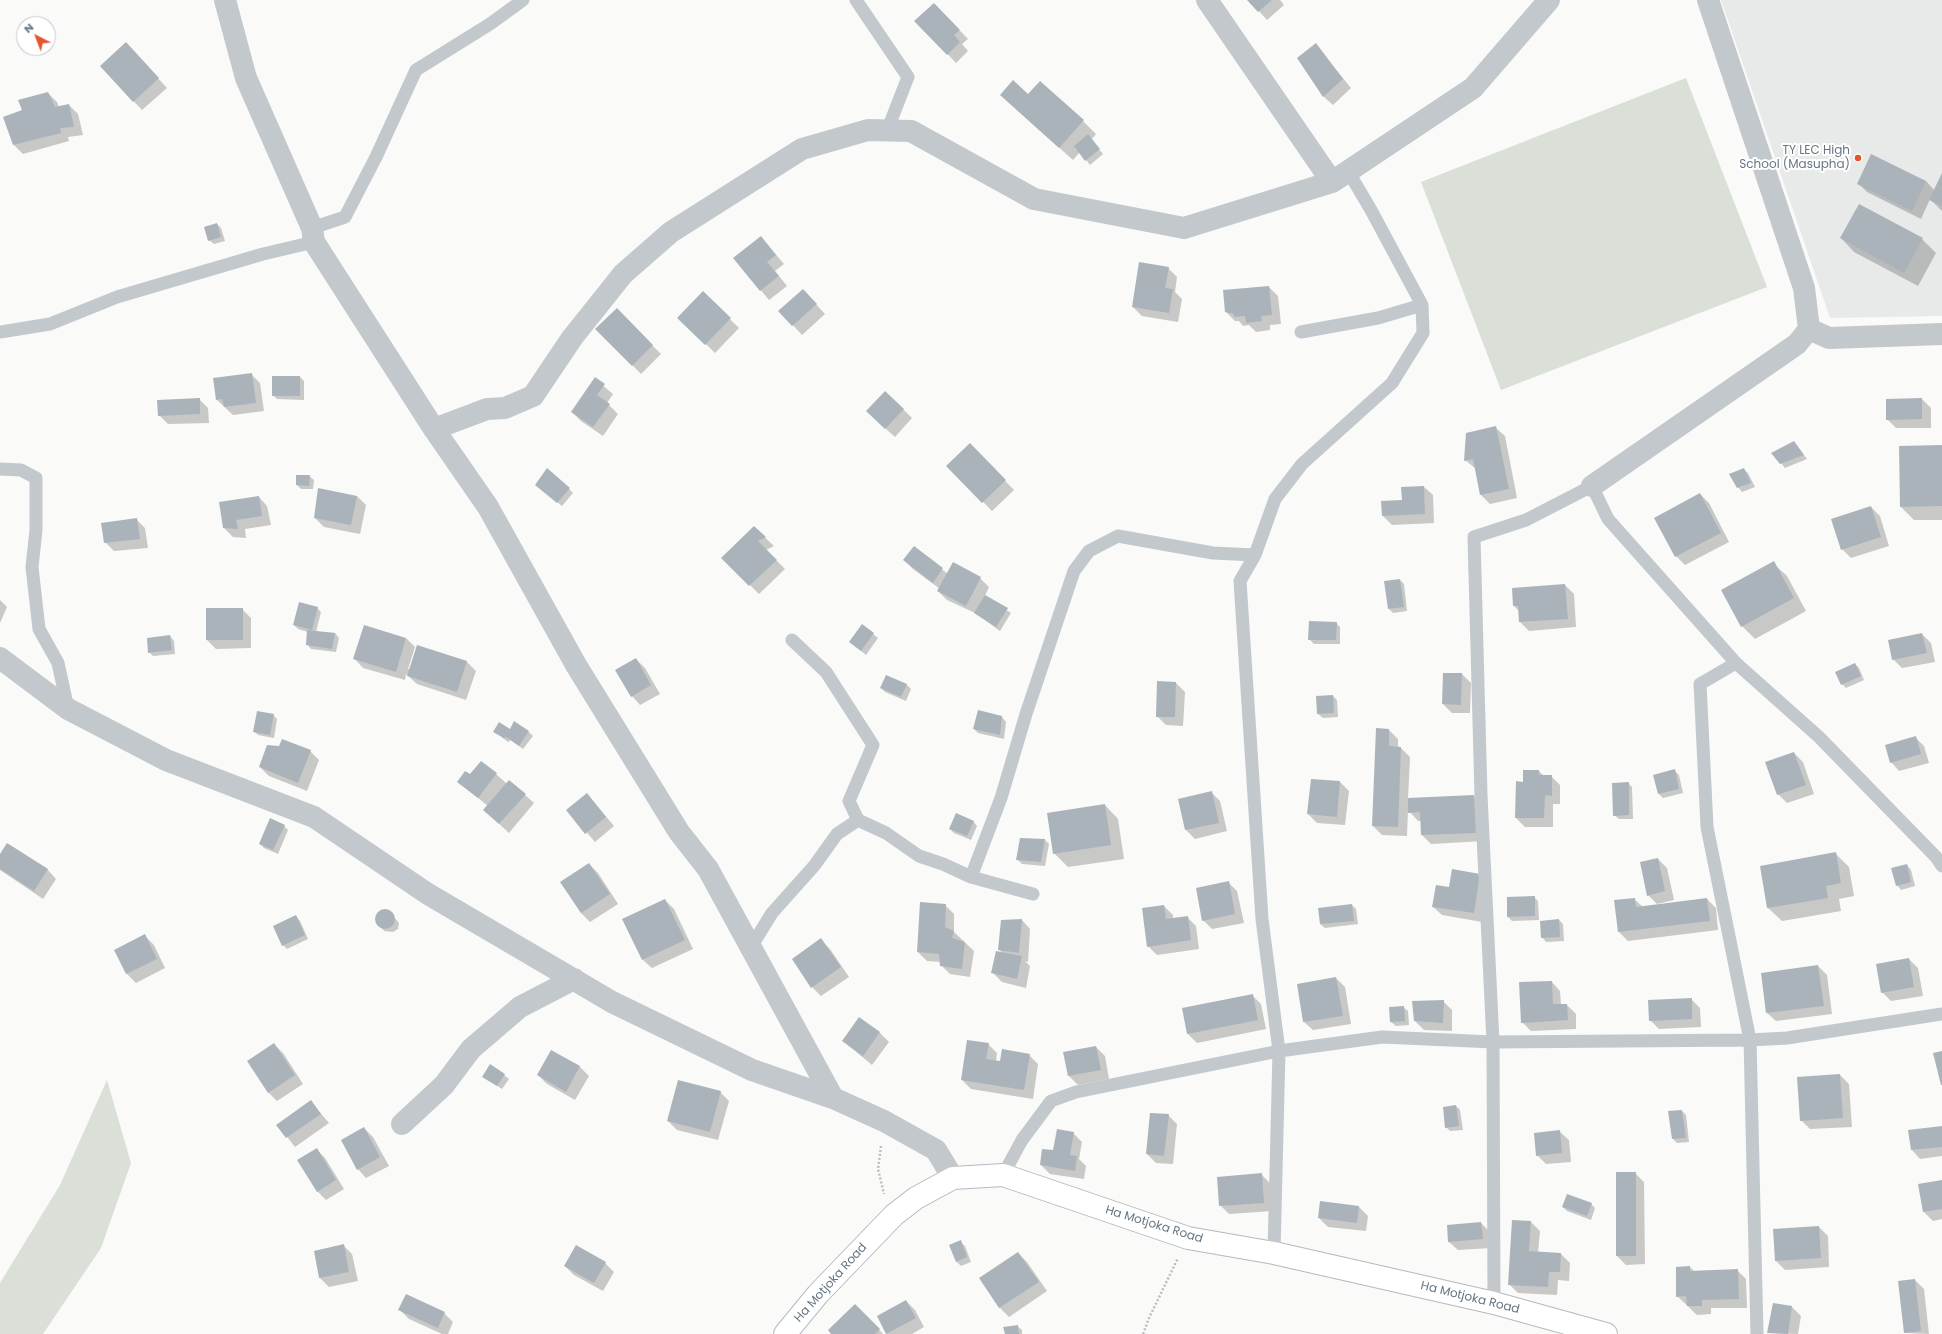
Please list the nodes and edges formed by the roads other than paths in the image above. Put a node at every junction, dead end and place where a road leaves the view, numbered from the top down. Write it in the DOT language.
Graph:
graph roads {
  1 [pos="225,0"];
  2 [pos="523,0"];
  3 [pos="856,0"];
  4 [pos="1208,0"];
  5 [pos="1549,0"];
  6 [pos="1708,0"];
  7 [pos="887,131"];
  8 [pos="1340,177"];
  9 [pos="313,235"];
  10 [pos="1422,305"];
  11 [pos="1809,329"];
  12 [pos="0,332"];
  13 [pos="1301,332"];
  14 [pos="1942,334"];
  15 [pos="434,429"];
  16 [pos="0,470"];
  17 [pos="1592,486"];
  18 [pos="1255,556"];
  19 [pos="792,640"];
  20 [pos="0,658"];
  21 [pos="1736,663"];
  22 [pos="68,709"];
  23 [pos="858,820"];
  24 [pos="1942,866"];
  25 [pos="971,877"];
  26 [pos="1033,894"];
  27 [pos="751,947"];
  28 [pos="574,979"];
  29 [pos="1942,1014"];
  30 [pos="1750,1040"];
  31 [pos="1493,1042"];
  32 [pos="1279,1051"];
  33 [pos="833,1098"];
  34 [pos="402,1124"];
  35 [pos="1003,1175"];
  36 [pos="953,1178"];
  37 [pos="1274,1253"];
  38 [pos="1494,1303"];
  39 [pos="785,1334"];
  40 [pos="1606,1334"];
  41 [pos="1757,1334"];
  1 -- 9 [label="street"];
  2 -- 9 [label="lane"];
  3 -- 7 [label="lane"];
  4 -- 8 [label="street"];
  5 -- 8 [label="street"];
  6 -- 11 [label="street"];
  7 -- 8 [label="street"];
  7 -- 15 [label="street"];
  8 -- 10 [label="lane"];
  9 -- 12 [label="lane"];
  9 -- 15 [label="street"];
  10 -- 13 [label="lane"];
  10 -- 18 [label="lane"];
  11 -- 14 [label="street"];
  11 -- 17 [label="street"];
  15 -- 27 [label="street"];
  16 -- 22 [label="lane"];
  17 -- 21 [label="lane"];
  17 -- 31 [label="lane"];
  18 -- 25 [label="lane"];
  18 -- 32 [label="lane"];
  19 -- 23 [label="lane"];
  20 -- 22 [label="street"];
  21 -- 24 [label="lane"];
  21 -- 30 [label="lane"];
  22 -- 28 [label="street"];
  23 -- 25 [label="lane"];
  23 -- 27 [label="lane"];
  25 -- 26 [label="lane"];
  27 -- 33 [label="street"];
  28 -- 33 [label="street"];
  28 -- 34 [label="street"];
  29 -- 30 [label="lane"];
  30 -- 31 [label="lane"];
  30 -- 41 [label="lane"];
  31 -- 32 [label="lane"];
  31 -- 38 [label="lane"];
  32 -- 35 [label="lane"];
  32 -- 37 [label="lane"];
  33 -- 36 [label="street"];
  35 -- 36 [label="street, Ha Motjoka Road"];
  35 -- 37 [label="street, Ha Motjoka Road"];
  36 -- 39 [label="street, Ha Motjoka Road"];
  37 -- 38 [label="street, Ha Motjoka Road"];
  38 -- 40 [label="street, Ha Motjoka Road"];
}
